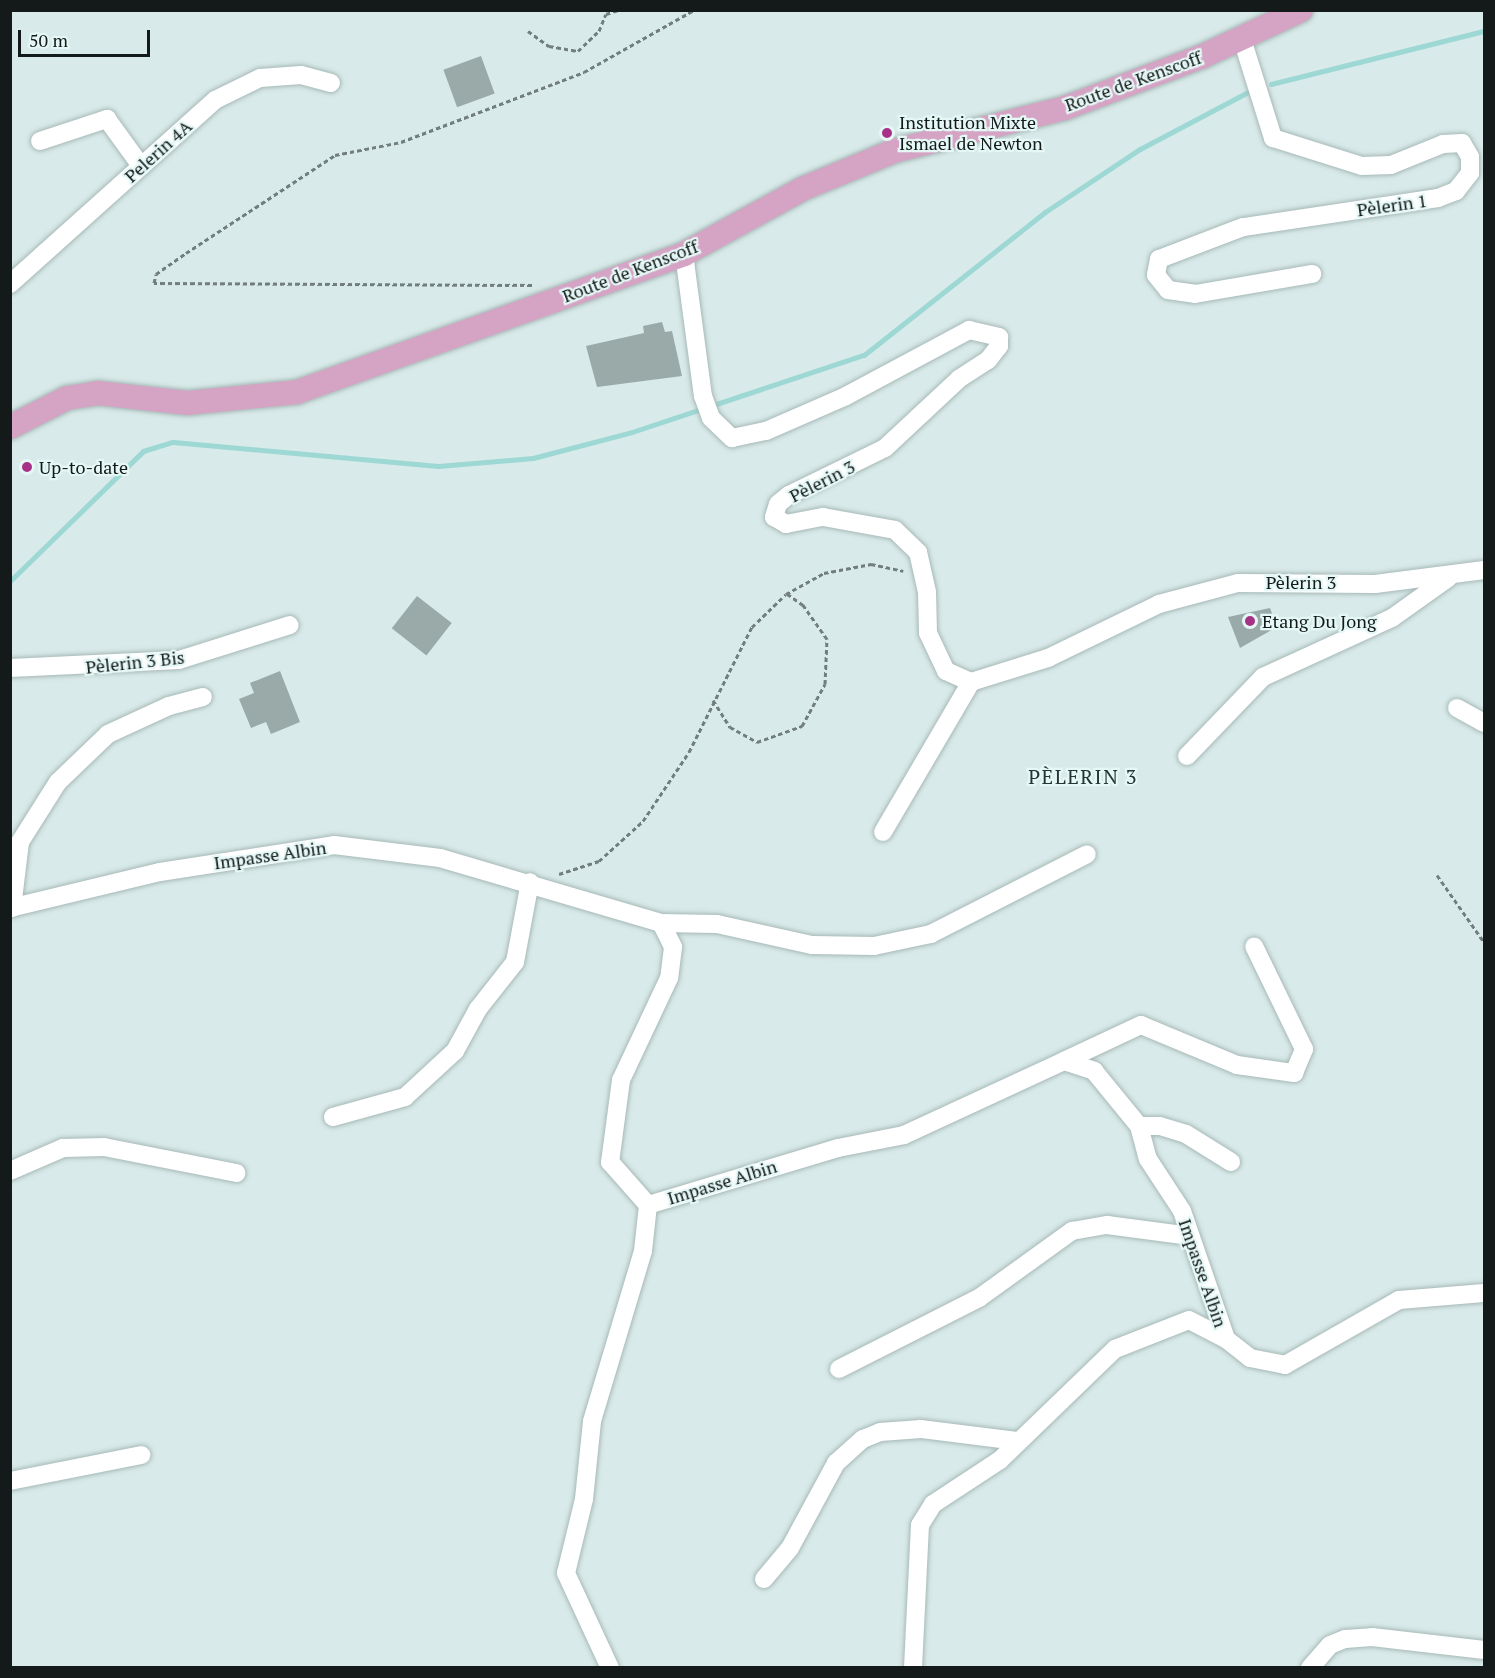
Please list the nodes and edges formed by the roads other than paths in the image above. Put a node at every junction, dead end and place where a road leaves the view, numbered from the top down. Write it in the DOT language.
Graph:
graph roads {
  1 [pos="1302,10"];
  2 [pos="1242,39"];
  3 [pos="331,83"];
  4 [pos="40,141"];
  5 [pos="141,166"];
  6 [pos="684,254"];
  7 [pos="1312,274"];
  8 [pos="10,284"];
  9 [pos="10,427"];
  10 [pos="1485,570"];
  11 [pos="1449,577"];
  12 [pos="290,625"];
  13 [pos="10,668"];
  14 [pos="970,682"];
  15 [pos="203,697"];
  16 [pos="1457,708"];
  17 [pos="1485,723"];
  18 [pos="1187,756"];
  19 [pos="883,832"];
  20 [pos="1087,854"];
  21 [pos="530,882"];
  22 [pos="11,908"];
  23 [pos="662,923"];
  24 [pos="1254,945"];
  25 [pos="1064,1061"];
  26 [pos="333,1117"];
  27 [pos="1139,1126"];
  28 [pos="1231,1162"];
  29 [pos="10,1172"];
  30 [pos="236,1173"];
  31 [pos="648,1205"];
  32 [pos="1190,1236"];
  33 [pos="1485,1293"];
  34 [pos="1226,1339"];
  35 [pos="839,1369"];
  36 [pos="1018,1442"];
  37 [pos="141,1455"];
  38 [pos="10,1481"];
  39 [pos="764,1579"];
  40 [pos="1485,1650"];
  41 [pos="610,1668"];
  42 [pos="913,1668"];
  43 [pos="1310,1668"];
  1 -- 2 [label="main road, Route de Kenscoff"];
  2 -- 6 [label="main road, Route de Kenscoff"];
  2 -- 7 [label="street, Pèlerin 1"];
  3 -- 5 [label="street, Pelerin 4A"];
  4 -- 5 [label="street"];
  5 -- 8 [label="street, Pelerin 4A"];
  6 -- 9 [label="main road, Route de Kenscoff"];
  6 -- 14 [label="street, Pèlerin 3"];
  10 -- 11 [label="street, Pèlerin 3"];
  11 -- 14 [label="street, Pèlerin 3"];
  11 -- 18 [label="street"];
  12 -- 13 [label="street, Pèlerin 3 Bis"];
  14 -- 19 [label="street"];
  15 -- 22 [label="street"];
  16 -- 17 [label="street"];
  20 -- 23 [label="street"];
  21 -- 22 [label="street, Impasse Albin"];
  21 -- 23 [label="street, Impasse Albin"];
  21 -- 26 [label="street"];
  23 -- 31 [label="street, Impasse Albin"];
  24 -- 25 [label="street"];
  25 -- 27 [label="street, Impasse Albin"];
  25 -- 31 [label="street, Impasse Albin"];
  27 -- 28 [label="street"];
  27 -- 32 [label="street, Impasse Albin"];
  29 -- 30 [label="street"];
  31 -- 41 [label="street"];
  32 -- 34 [label="street, Impasse Albin"];
  32 -- 35 [label="street"];
  33 -- 34 [label="street, Impasse Albin"];
  34 -- 36 [label="street"];
  36 -- 39 [label="street"];
  36 -- 42 [label="street"];
  37 -- 38 [label="street"];
  40 -- 43 [label="street"];
}
